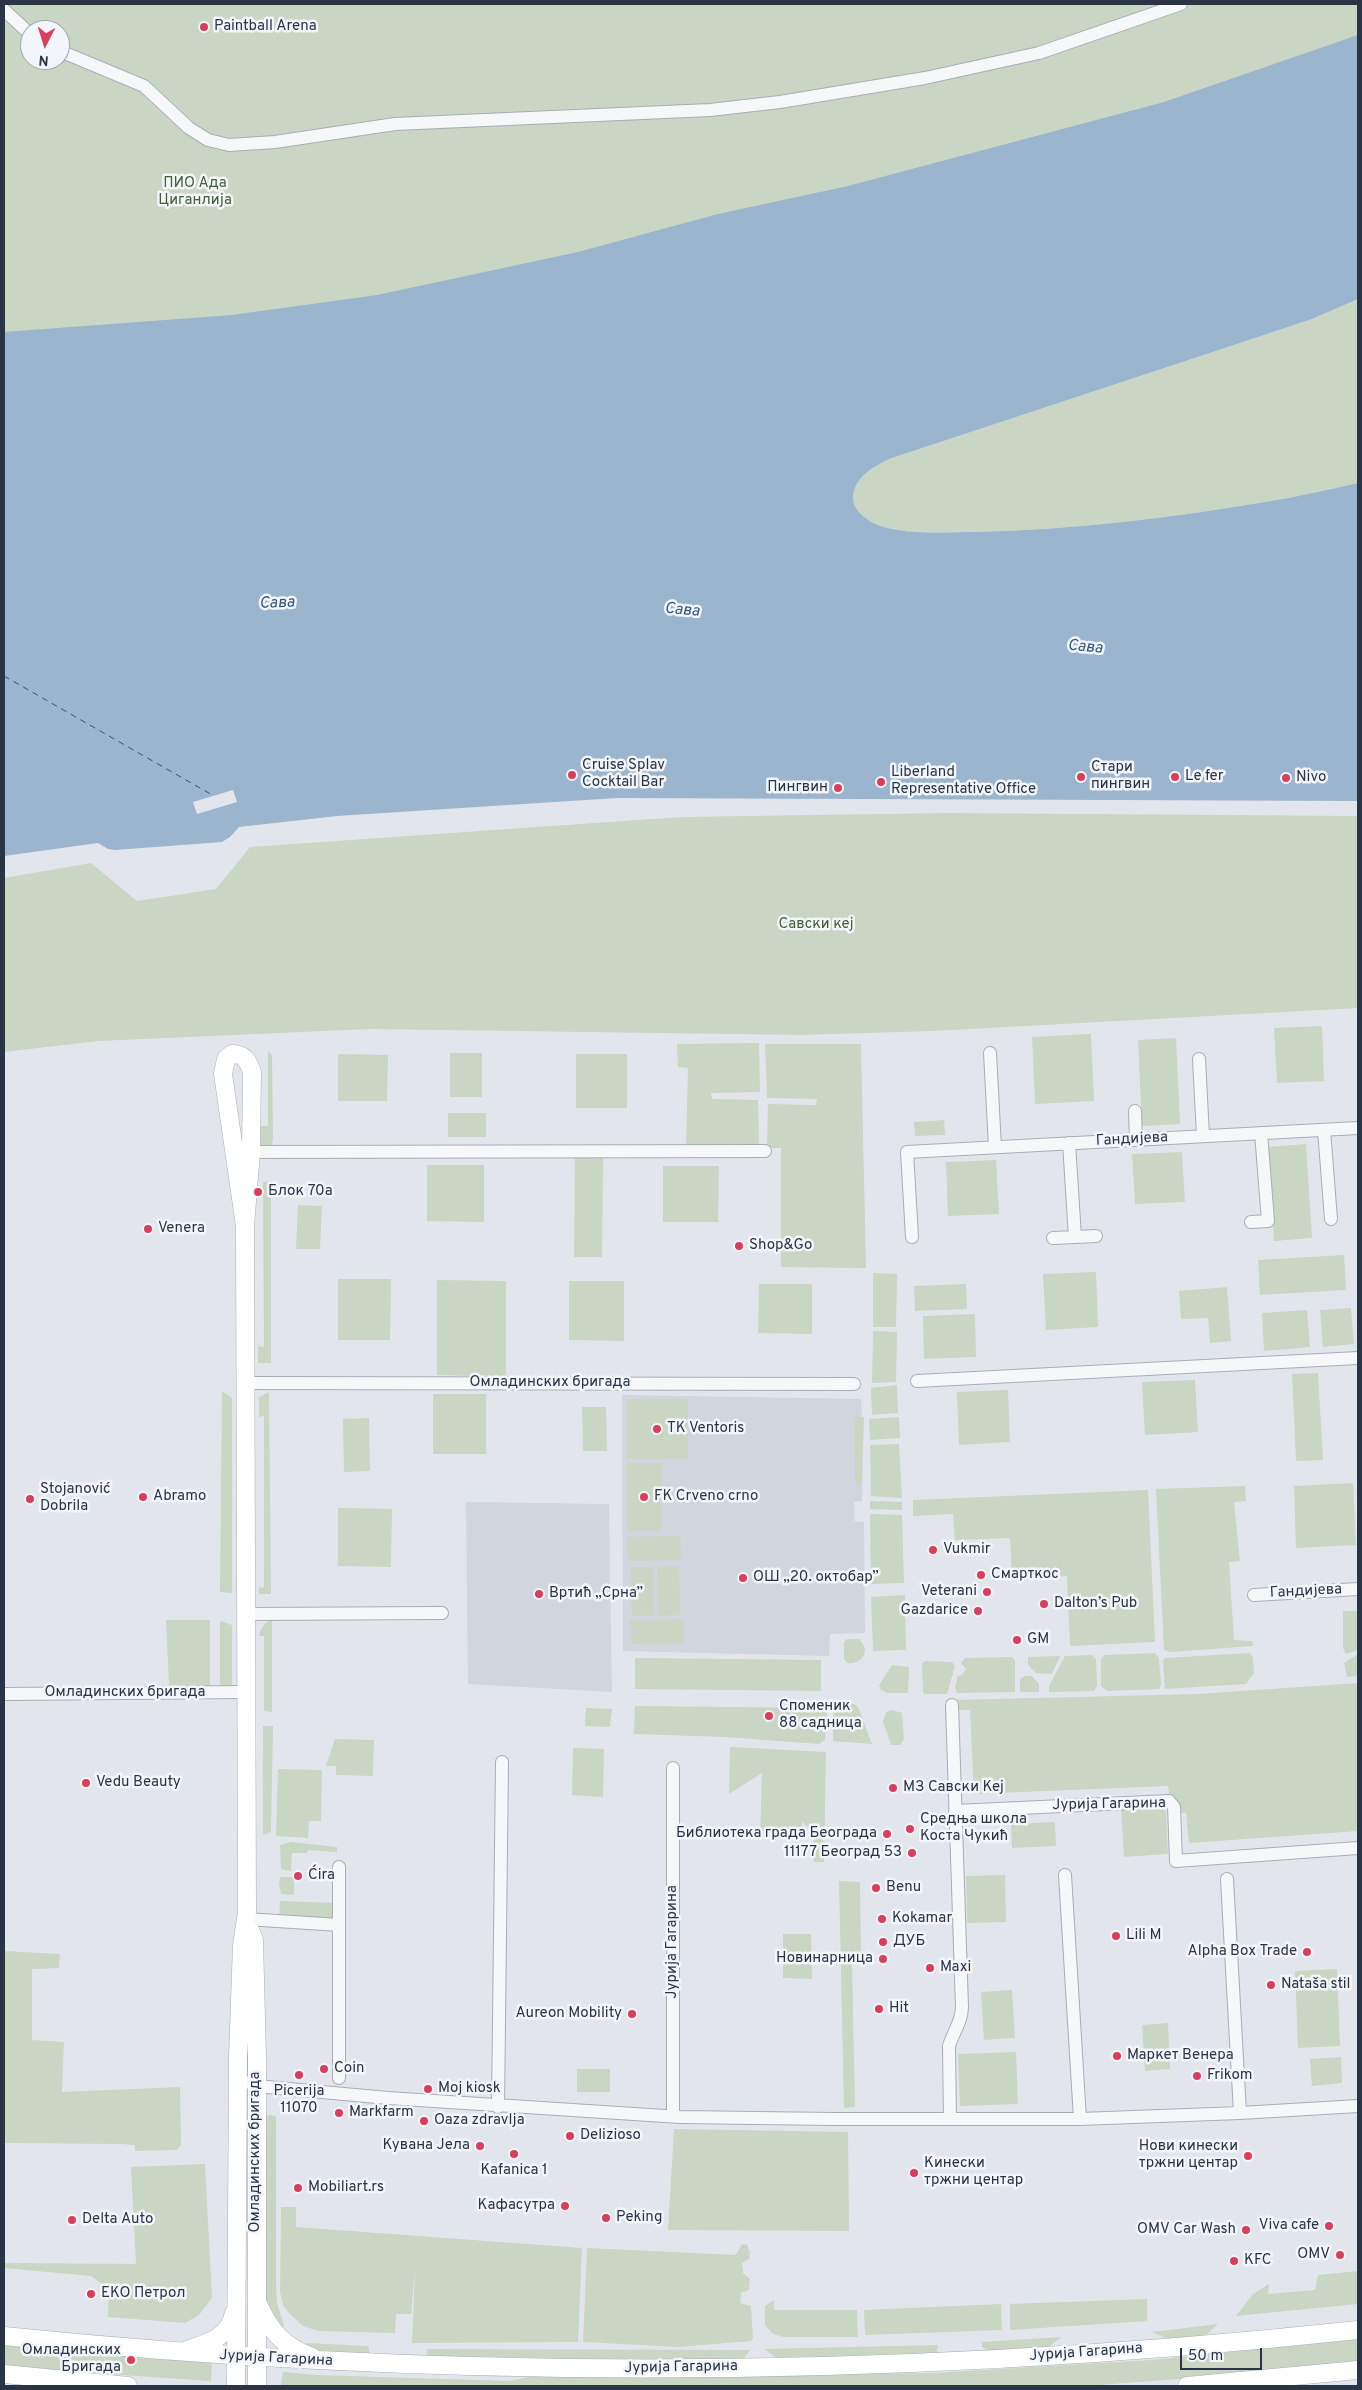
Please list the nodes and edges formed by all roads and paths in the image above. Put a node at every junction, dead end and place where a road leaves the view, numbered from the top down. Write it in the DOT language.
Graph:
graph roads {
  1 [pos="1181,4"];
  2 [pos="4,10"];
  3 [pos="20,25"];
  4 [pos="70,55"];
  5 [pos="990,1052"];
  6 [pos="1199,1059"];
  7 [pos="1134,1111"];
  8 [pos="1358,1128"];
  9 [pos="1324,1130"];
  10 [pos="1262,1133"];
  11 [pos="1203,1136"];
  12 [pos="1136,1140"];
  13 [pos="1069,1143"];
  14 [pos="995,1147"];
  15 [pos="765,1151"];
  16 [pos="243,1152"];
  17 [pos="1331,1219"];
  18 [pos="1251,1222"];
  19 [pos="1096,1236"];
  20 [pos="912,1237"];
  21 [pos="1075,1237"];
  22 [pos="1053,1238"];
  23 [pos="1358,1358"];
  24 [pos="917,1381"];
  25 [pos="246,1384"];
  26 [pos="854,1384"];
  27 [pos="1358,1589"];
  28 [pos="1254,1595"];
  29 [pos="442,1613"];
  30 [pos="246,1614"];
  31 [pos="246,1692"];
  32 [pos="4,1694"];
  33 [pos="952,1705"];
  34 [pos="502,1762"];
  35 [pos="673,1768"];
  36 [pos="955,1811"];
  37 [pos="1358,1848"];
  38 [pos="339,1866"];
  39 [pos="1066,1875"];
  40 [pos="1227,1879"];
  41 [pos="246,1919"];
  42 [pos="339,1925"];
  43 [pos="339,2078"];
  44 [pos="238,2080"];
  45 [pos="257,2085"];
  46 [pos="1358,2106"];
  47 [pos="498,2107"];
  48 [pos="1240,2113"];
  49 [pos="673,2116"];
  50 [pos="950,2119"];
  51 [pos="1080,2119"];
  52 [pos="256,2301"];
  53 [pos="237,2302"];
  54 [pos="1358,2330"];
  55 [pos="4,2336"];
  56 [pos="180,2352"];
  57 [pos="236,2357"];
  58 [pos="257,2358"];
  59 [pos="337,2362"];
  60 [pos="1358,2370"];
  61 [pos="4,2374"];
  62 [pos="32,2381"];
  63 [pos="128,2386"];
  64 [pos="236,2386"];
  65 [pos="257,2386"];
  66 [pos="1187,2386"];
  1 -- 4 [label="street"];
  2 -- 3 [label="street"];
  5 -- 14 [label="street"];
  6 -- 11 [label="street"];
  7 -- 12 [label="street"];
  8 -- 9 [label="street, Гандијева"];
  9 -- 10 [label="street, Гандијева"];
  9 -- 17 [label="street"];
  10 -- 11 [label="street, Гандијева"];
  10 -- 18 [label="street"];
  11 -- 12 [label="street, Гандијева"];
  12 -- 13 [label="street, Гандијева"];
  13 -- 14 [label="street, Гандијева"];
  13 -- 21 [label="street"];
  14 -- 20 [label="street, Гандијева"];
  15 -- 16 [label="street, Омладинских бригада"];
  16 -- 25 [label="main road, Омладинских бригада"];
  19 -- 21 [label="street"];
  21 -- 22 [label="street"];
  23 -- 24 [label="street"];
  25 -- 26 [label="street, Омладинских бригада"];
  25 -- 30 [label="main road, Омладинских бригада"];
  27 -- 28 [label="street, Гандијева"];
  29 -- 30 [label="street"];
  30 -- 31 [label="main road, Омладинских бригада"];
  31 -- 32 [label="street, Омладинских бригада"];
  31 -- 41 [label="main road, Омладинских бригада"];
  33 -- 36 [label="street"];
  34 -- 47 [label="street"];
  35 -- 49 [label="street, Јурија Гагарина"];
  36 -- 37 [label="street, Јурија Гагарина"];
  36 -- 50 [label="street"];
  38 -- 42 [label="street"];
  39 -- 51 [label="street"];
  40 -- 48 [label="street"];
  41 -- 42 [label="street"];
  41 -- 44 [label="main road, Омладинских бригада"];
  41 -- 45 [label="main road, Омладинских бригада"];
  42 -- 43 [label="street"];
  44 -- 45 [label="street"];
  44 -- 53 [label="main road, Омладинских бригада"];
  45 -- 47 [label="street"];
  45 -- 52 [label="main road, Омладинских бригада"];
  46 -- 48 [label="street"];
  47 -- 49 [label="street"];
  48 -- 51 [label="street"];
  49 -- 50 [label="street"];
  50 -- 51 [label="street"];
  52 -- 58 [label="main road, Омладинских бригада"];
  52 -- 59 [label="main road"];
  53 -- 56 [label="main road"];
  53 -- 57 [label="main road, Омладинских бригада"];
  54 -- 59 [label="main road, Јурија Гагарина"];
  55 -- 56 [label="main road, Јурија Гагарина"];
  56 -- 57 [label="main road, Јурија Гагарина"];
  57 -- 58 [label="main road, Јурија Гагарина"];
  57 -- 64 [label="main road, Омладинских бригада"];
  58 -- 59 [label="main road, Јурија Гагарина"];
  58 -- 65 [label="main road, Омладинских бригада"];
  60 -- 66 [label="main road"];
  61 -- 62 [label="main road"];
  62 -- 63 [label="main road"];
}
